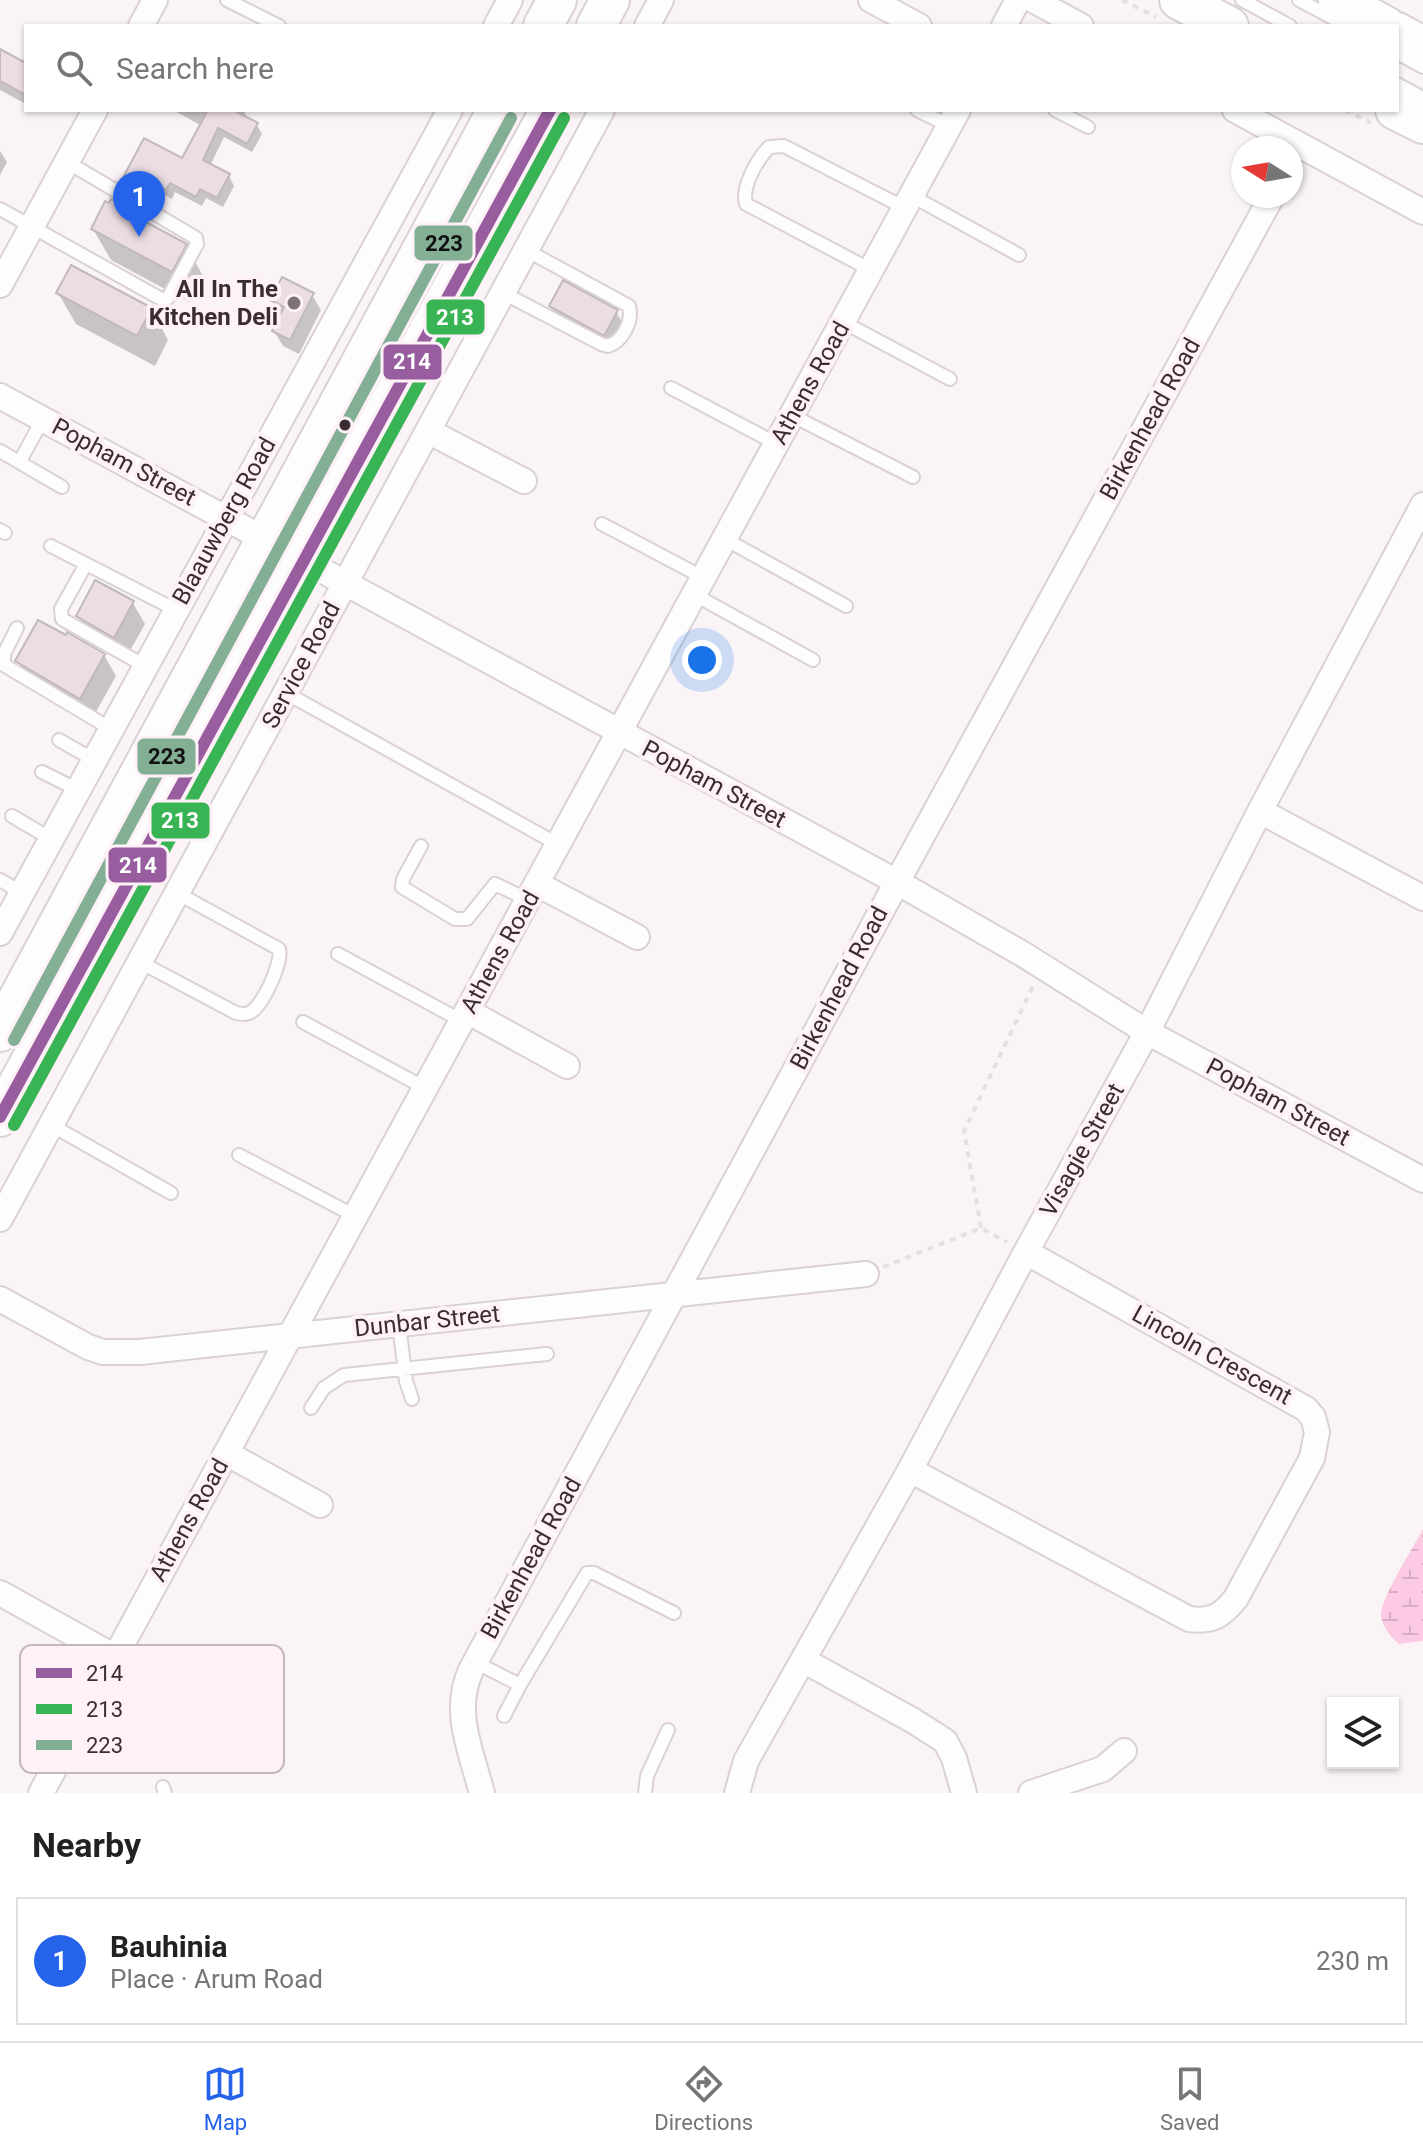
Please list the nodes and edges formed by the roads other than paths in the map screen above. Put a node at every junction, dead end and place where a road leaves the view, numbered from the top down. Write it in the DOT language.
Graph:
graph roads {
  1 [pos="155,0"];
  2 [pos="227,0"];
  3 [pos="510,0"];
  4 [pos="557,0"];
  5 [pos="610,0"];
  6 [pos="661,0"];
  7 [pos="871,0"];
  8 [pos="1018,0"];
  9 [pos="1033,0"];
  10 [pos="1242,0"];
  11 [pos="1299,0"];
  12 [pos="1338,0"];
  13 [pos="1170,10"];
  14 [pos="142,24"];
  15 [pos="275,24"];
  16 [pos="497,24"];
  17 [pos="544,24"];
  18 [pos="597,24"];
  19 [pos="648,24"];
  20 [pos="915,24"];
  21 [pos="1005,24"];
  22 [pos="1077,24"];
  23 [pos="1222,24"];
  24 [pos="1286,24"];
  25 [pos="1343,24"];
  26 [pos="1382,24"];
  27 [pos="1399,33"];
  28 [pos="1423,46"];
  29 [pos="1399,54"];
  30 [pos="1423,67"];
  31 [pos="1399,85"];
  32 [pos="1423,98"];
  33 [pos="94,112"];
  34 [pos="449,112"];
  35 [pos="496,112"];
  36 [pos="549,112"];
  37 [pos="601,112"];
  38 [pos="926,112"];
  39 [pos="1059,112"];
  40 [pos="1238,112"];
  41 [pos="1399,112"];
  42 [pos="954,118"];
  43 [pos="1423,124"];
  44 [pos="1088,127"];
  45 [pos="1270,136"];
  46 [pos="1303,158"];
  47 [pos="67,162"];
  48 [pos="908,202"];
  49 [pos="1265,208"];
  50 [pos="0,209"];
  51 [pos="1423,212"];
  52 [pos="32,227"];
  53 [pos="526,250"];
  54 [pos="1019,255"];
  55 [pos="871,270"];
  56 [pos="0,285"];
  57 [pos="503,293"];
  58 [pos="843,322"];
  59 [pos="950,379"];
  60 [pos="671,388"];
  61 [pos="0,396"];
  62 [pos="793,416"];
  63 [pos="43,419"];
  64 [pos="428,431"];
  65 [pos="777,444"];
  66 [pos="0,451"];
  67 [pos="20,461"];
  68 [pos="913,477"];
  69 [pos="524,481"];
  70 [pos="62,487"];
  71 [pos="1423,505"];
  72 [pos="226,518"];
  73 [pos="602,524"];
  74 [pos="265,539"];
  75 [pos="725,539"];
  76 [pos="51,546"];
  77 [pos="302,558"];
  78 [pos="86,564"];
  79 [pos="346,583"];
  80 [pos="699,587"];
  81 [pos="846,606"];
  82 [pos="176,610"];
  83 [pos="17,628"];
  84 [pos="813,660"];
  85 [pos="145,666"];
  86 [pos="286,693"];
  87 [pos="111,729"];
  88 [pos="620,733"];
  89 [pos="59,740"];
  90 [pos="94,760"];
  91 [pos="42,772"];
  92 [pos="78,790"];
  93 [pos="1260,811"];
  94 [pos="12,816"];
  95 [pos="51,839"];
  96 [pos="559,845"];
  97 [pos="421,846"];
  98 [pos="0,880"];
  99 [pos="897,882"];
  100 [pos="533,892"];
  101 [pos="22,893"];
  102 [pos="177,893"];
  103 [pos="1423,898"];
  104 [pos="0,933"];
  105 [pos="637,937"];
  106 [pos="338,954"];
  107 [pos="140,962"];
  108 [pos="465,1016"];
  109 [pos="303,1022"];
  110 [pos="0,1032"];
  111 [pos="1147,1032"];
  112 [pos="567,1066"];
  113 [pos="425,1088"];
  114 [pos="0,1117"];
  115 [pos="51,1125"];
  116 [pos="239,1155"];
  117 [pos="1423,1180"];
  118 [pos="171,1193"];
  119 [pos="355,1216"];
  120 [pos="0,1219"];
  121 [pos="1026,1252"];
  122 [pos="866,1274"];
  123 [pos="675,1295"];
  124 [pos="0,1299"];
  125 [pos="399,1324"];
  126 [pos="290,1335"];
  127 [pos="547,1354"];
  128 [pos="404,1367"];
  129 [pos="412,1399"];
  130 [pos="311,1408"];
  131 [pos="226,1453"];
  132 [pos="910,1470"];
  133 [pos="320,1505"];
  134 [pos="0,1593"];
  135 [pos="674,1613"];
  136 [pos="93,1645"];
  137 [pos="122,1645"];
  138 [pos="803,1660"];
  139 [pos="475,1662"];
  140 [pos="520,1685"];
  141 [pos="504,1716"];
  142 [pos="668,1730"];
  143 [pos="1124,1751"];
  144 [pos="52,1773"];
  145 [pos="41,1793"];
  146 [pos="482,1793"];
  147 [pos="645,1793"];
  148 [pos="737,1793"];
  149 [pos="964,1793"];
  150 [pos="1031,1793"];
  1 -- 14 [label="street"];
  2 -- 15 [label="lane"];
  3 -- 16 [label="street"];
  4 -- 17 [label="main road"];
  5 -- 18 [label="main road"];
  6 -- 19 [label="street"];
  7 -- 20 [label="street"];
  8 -- 21 [label="street"];
  9 -- 22 [label="street"];
  10 -- 24 [label="lane"];
  11 -- 25 [label="lane"];
  12 -- 26 [label="main road"];
  13 -- 23 [label="main road"];
  27 -- 28 [label="main road"];
  29 -- 30 [label="lane"];
  31 -- 32 [label="lane"];
  33 -- 47 [label="street"];
  34 -- 72 [label="street, Blaauwberg Road"];
  35 -- 74 [label="main road, Blaauwberg Road"];
  36 -- 77 [label="main road"];
  37 -- 53 [label="street, Service Road"];
  38 -- 42 [label="lane"];
  39 -- 44 [label="lane"];
  40 -- 45 [label="street"];
  41 -- 43 [label="main road"];
  42 -- 48 [label="street, Athens Road"];
  46 -- 51 [label="street"];
  47 -- 52 [label="street"];
  47 -- 52 [label="lane"];
  48 -- 54 [label="lane"];
  48 -- 55 [label="street, Athens Road"];
  48 -- 55 [label="lane"];
  49 -- 99 [label="street, Birkenhead Road"];
  50 -- 52 [label="lane"];
  52 -- 56 [label="street"];
  53 -- 57 [label="street, Service Road"];
  53 -- 57 [label="lane"];
  55 -- 58 [label="street, Athens Road"];
  57 -- 64 [label="street, Service Road"];
  58 -- 59 [label="lane"];
  58 -- 62 [label="street, Athens Road"];
  60 -- 65 [label="lane"];
  61 -- 63 [label="street, Popham Street"];
  62 -- 65 [label="street, Athens Road"];
  62 -- 68 [label="lane"];
  63 -- 67 [label="lane"];
  63 -- 72 [label="street, Popham Street"];
  64 -- 69 [label="street"];
  64 -- 79 [label="street, Service Road"];
  65 -- 75 [label="street, Athens Road"];
  66 -- 67 [label="lane"];
  67 -- 70 [label="lane"];
  71 -- 93 [label="street, Visagie Street"];
  72 -- 74 [label="street, Popham Street"];
  72 -- 82 [label="street, Blaauwberg Road"];
  73 -- 80 [label="lane"];
  74 -- 77 [label="street, Popham Street"];
  74 -- 110 [label="main road, Blaauwberg Road"];
  75 -- 80 [label="street, Athens Road"];
  75 -- 81 [label="lane"];
  76 -- 78 [label="lane"];
  77 -- 79 [label="street, Popham Street"];
  77 -- 114 [label="main road"];
  78 -- 82 [label="lane"];
  78 -- 85 [label="lane"];
  79 -- 86 [label="street, Service Road"];
  79 -- 88 [label="street, Popham Street"];
  80 -- 84 [label="lane"];
  80 -- 88 [label="street, Athens Road"];
  82 -- 85 [label="street, Blaauwberg Road"];
  83 -- 87 [label="lane"];
  85 -- 87 [label="street, Blaauwberg Road"];
  86 -- 96 [label="lane"];
  86 -- 102 [label="street, Service Road"];
  87 -- 90 [label="street, Blaauwberg Road"];
  88 -- 96 [label="street, Athens Road"];
  88 -- 99 [label="street, Popham Street"];
  89 -- 90 [label="lane"];
  90 -- 92 [label="street, Blaauwberg Road"];
  91 -- 92 [label="lane"];
  92 -- 95 [label="street, Blaauwberg Road"];
  93 -- 103 [label="street"];
  93 -- 111 [label="street, Visagie Street"];
  94 -- 95 [label="lane"];
  95 -- 101 [label="street, Blaauwberg Road"];
  96 -- 100 [label="street, Athens Road"];
  97 -- 100 [label="lane"];
  98 -- 101 [label="lane"];
  99 -- 111 [label="street, Popham Street"];
  99 -- 123 [label="street, Birkenhead Road"];
  100 -- 105 [label="street"];
  100 -- 108 [label="street, Athens Road"];
  101 -- 104 [label="street, Blaauwberg Road"];
  102 -- 107 [label="street, Service Road"];
  102 -- 107 [label="lane"];
  106 -- 108 [label="lane"];
  107 -- 115 [label="street, Service Road"];
  108 -- 112 [label="street"];
  108 -- 113 [label="street, Athens Road"];
  109 -- 113 [label="lane"];
  111 -- 117 [label="street, Popham Street"];
  111 -- 121 [label="street, Visagie Street"];
  113 -- 119 [label="street, Athens Road"];
  115 -- 118 [label="lane"];
  115 -- 120 [label="street, Service Road"];
  116 -- 119 [label="lane"];
  119 -- 126 [label="street, Athens Road"];
  121 -- 132 [label="street, Visagie Street"];
  121 -- 132 [label="street, Lincoln Crescent"];
  122 -- 123 [label="street, Dunbar Street"];
  123 -- 125 [label="street, Dunbar Street"];
  123 -- 139 [label="street, Birkenhead Road"];
  124 -- 126 [label="street, Dunbar Street"];
  125 -- 126 [label="street, Dunbar Street"];
  125 -- 128 [label="lane"];
  126 -- 131 [label="street, Athens Road"];
  127 -- 128 [label="lane"];
  128 -- 129 [label="lane"];
  128 -- 130 [label="lane"];
  131 -- 133 [label="street"];
  131 -- 137 [label="street, Athens Road"];
  132 -- 138 [label="street, Visagie Street"];
  134 -- 136 [label="street"];
  135 -- 140 [label="lane"];
  138 -- 148 [label="street, Visagie Street"];
  138 -- 149 [label="street"];
  139 -- 140 [label="lane"];
  139 -- 146 [label="street, Birkenhead Road"];
  140 -- 141 [label="lane"];
  142 -- 147 [label="lane"];
  143 -- 150 [label="street"];
  144 -- 145 [label="street, Athens Road"];
}
